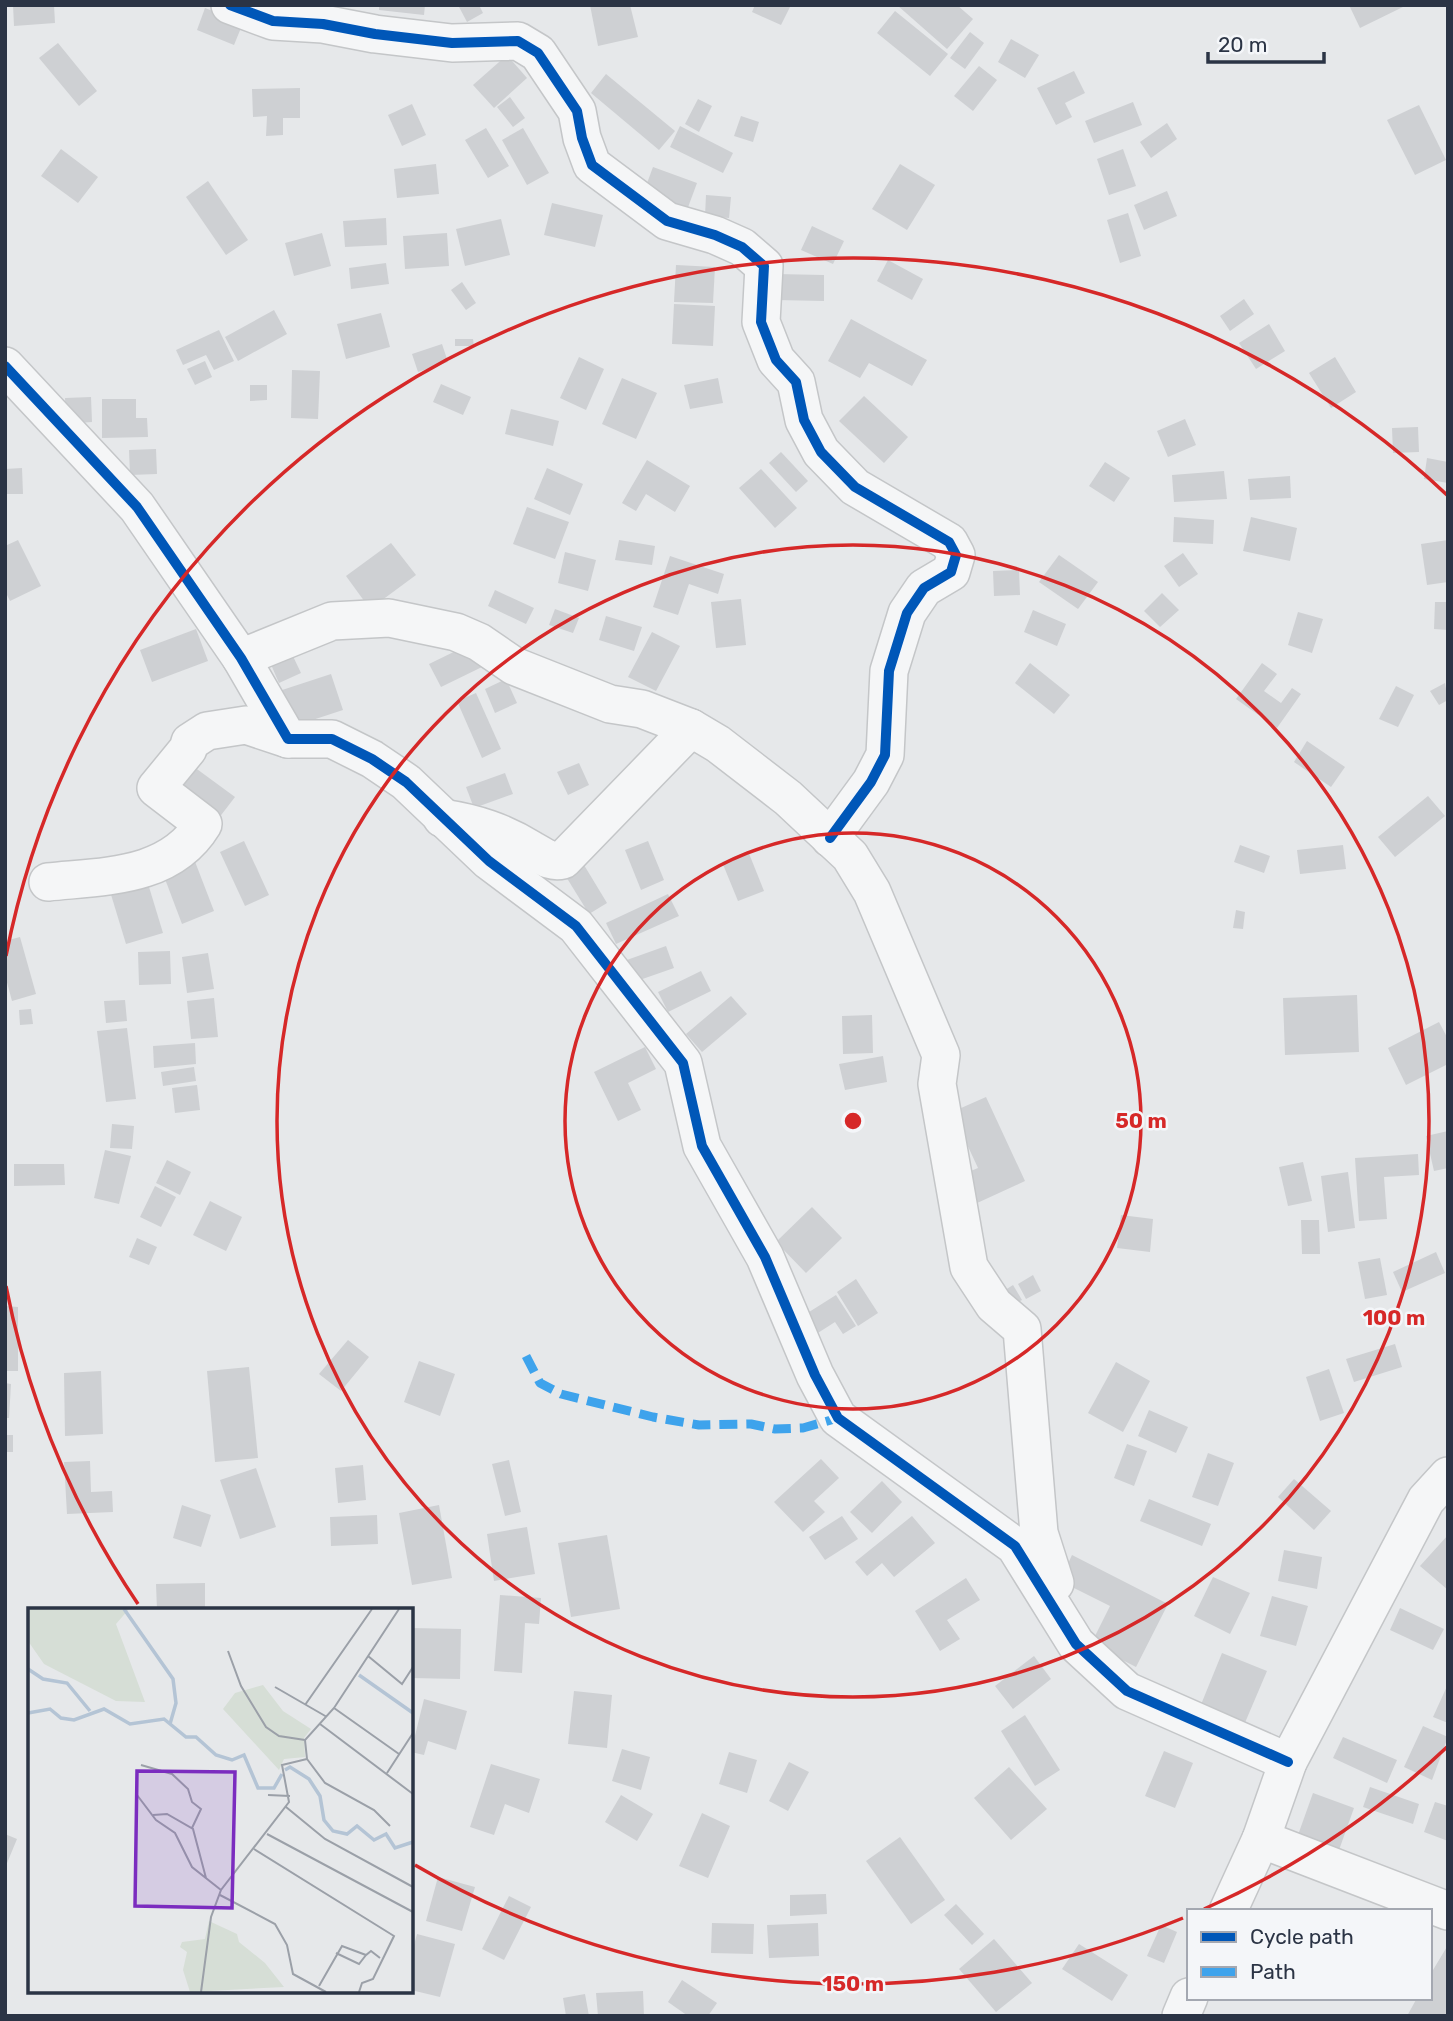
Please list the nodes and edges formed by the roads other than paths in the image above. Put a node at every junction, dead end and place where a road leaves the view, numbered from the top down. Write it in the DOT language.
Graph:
graph roads {
  1 [pos="230,5"];
  2 [pos="5,366"];
  3 [pos="241,658"];
  4 [pos="691,728"];
  5 [pos="288,738"];
  6 [pos="441,818"];
  7 [pos="830,838"];
  8 [pos="48,882"];
  9 [pos="1448,1476"];
  10 [pos="1076,1644"];
  11 [pos="1288,1762"];
  12 [pos="1261,1839"];
  13 [pos="1229,1909"];
  14 [pos="1448,1911"];
  1 -- 7 [label="street"];
  2 -- 3 [label="street"];
  3 -- 4 [label="street"];
  3 -- 5 [label="street"];
  4 -- 6 [label="street"];
  4 -- 7 [label="street"];
  5 -- 6 [label="street"];
  5 -- 8 [label="street"];
  6 -- 10 [label="street"];
  7 -- 10 [label="street"];
  9 -- 11 [label="street"];
  10 -- 11 [label="street"];
  11 -- 12 [label="street"];
  12 -- 13 [label="street"];
  12 -- 14 [label="street"];
}
